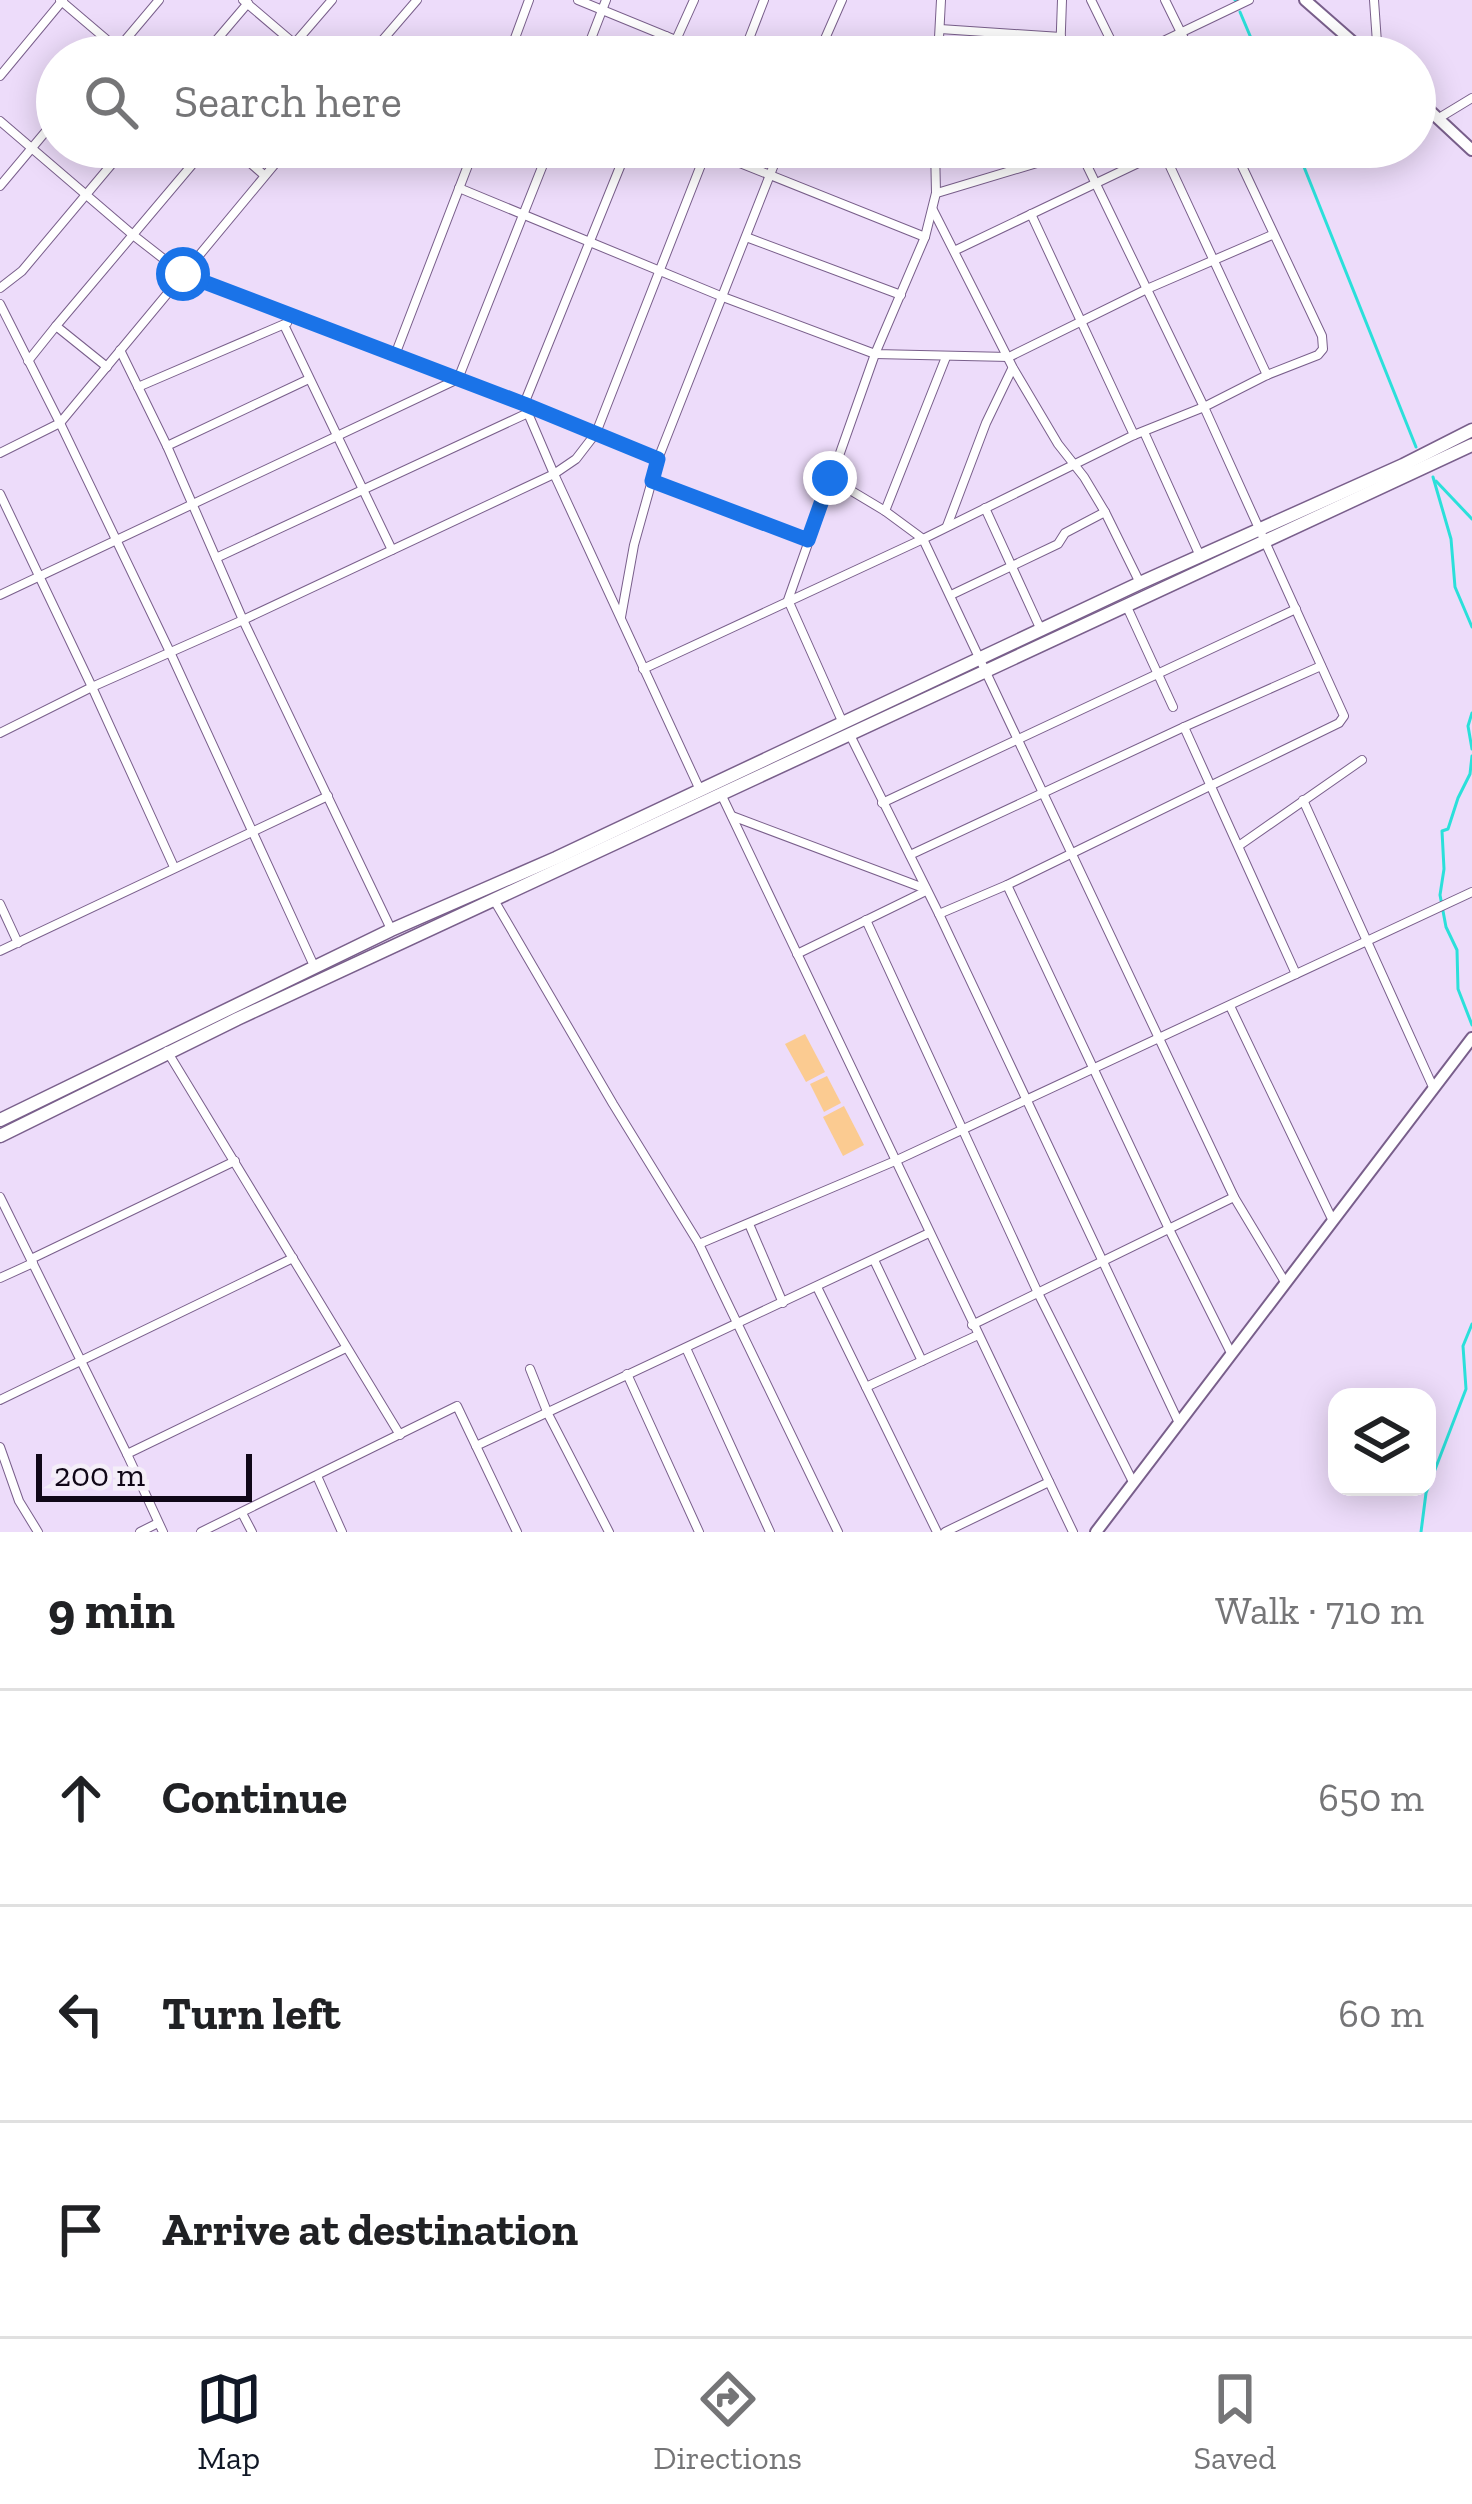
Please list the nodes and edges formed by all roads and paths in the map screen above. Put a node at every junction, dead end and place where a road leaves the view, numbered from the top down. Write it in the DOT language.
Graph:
graph roads {
  1 [pos="159,0"];
  2 [pos="332,0"];
  3 [pos="417,0"];
  4 [pos="529,0"];
  5 [pos="578,0"];
  6 [pos="694,0"];
  7 [pos="764,0"];
  8 [pos="842,0"];
  9 [pos="941,0"];
  10 [pos="1062,0"];
  11 [pos="1091,0"];
  12 [pos="1166,0"];
  13 [pos="1249,0"];
  14 [pos="1305,0"];
  15 [pos="1374,0"];
  16 [pos="62,1"];
  17 [pos="247,1"];
  18 [pos="604,5"];
  19 [pos="940,28"];
  20 [pos="1183,33"];
  21 [pos="98,36"];
  22 [pos="129,36"];
  23 [pos="219,36"];
  24 [pos="286,36"];
  25 [pos="302,36"];
  26 [pos="386,36"];
  27 [pos="516,36"];
  28 [pos="592,36"];
  29 [pos="667,36"];
  30 [pos="672,36"];
  31 [pos="750,36"];
  32 [pos="826,36"];
  33 [pos="939,36"];
  34 [pos="1047,36"];
  35 [pos="1060,36"];
  36 [pos="1109,36"];
  37 [pos="1176,36"];
  38 [pos="1184,36"];
  39 [pos="1346,36"];
  40 [pos="1374,36"];
  41 [pos="0,76"];
  42 [pos="1472,98"];
  43 [pos="1436,115"];
  44 [pos="1439,118"];
  45 [pos="0,121"];
  46 [pos="36,142"];
  47 [pos="31,148"];
  48 [pos="1472,150"];
  49 [pos="36,152"];
  50 [pos="54,168"];
  51 [pos="108,168"];
  52 [pos="189,168"];
  53 [pos="256,168"];
  54 [pos="270,168"];
  55 [pos="467,168"];
  56 [pos="542,168"];
  57 [pos="620,168"];
  58 [pos="697,168"];
  59 [pos="755,168"];
  60 [pos="772,168"];
  61 [pos="935,168"];
  62 [pos="1018,168"];
  63 [pos="1088,168"];
  64 [pos="1125,168"];
  65 [pos="1174,168"];
  66 [pos="1242,168"];
  67 [pos="770,174"];
  68 [pos="264,175"];
  69 [pos="1095,183"];
  70 [pos="0,186"];
  71 [pos="459,188"];
  72 [pos="937,193"];
  73 [pos="86,195"];
  74 [pos="933,210"];
  75 [pos="1031,214"];
  76 [pos="523,215"];
  77 [pos="133,235"];
  78 [pos="1272,235"];
  79 [pos="746,237"];
  80 [pos="925,237"];
  81 [pos="590,241"];
  82 [pos="956,250"];
  83 [pos="1215,260"];
  84 [pos="658,269"];
  85 [pos="183,274"];
  86 [pos="0,288"];
  87 [pos="1147,289"];
  88 [pos="901,295"];
  89 [pos="723,297"];
  90 [pos="0,304"];
  91 [pos="299,318"];
  92 [pos="1080,324"];
  93 [pos="284,325"];
  94 [pos="56,326"];
  95 [pos="120,350"];
  96 [pos="875,354"];
  97 [pos="394,355"];
  98 [pos="946,357"];
  99 [pos="1009,357"];
  100 [pos="28,361"];
  101 [pos="106,367"];
  102 [pos="1013,368"];
  103 [pos="1267,375"];
  104 [pos="310,379"];
  105 [pos="458,379"];
  106 [pos="138,387"];
  107 [pos="1204,407"];
  108 [pos="526,408"];
  109 [pos="61,423"];
  110 [pos="1472,430"];
  111 [pos="596,433"];
  112 [pos="1139,433"];
  113 [pos="337,436"];
  114 [pos="1472,445"];
  115 [pos="167,446"];
  116 [pos="0,453"];
  117 [pos="658,459"];
  118 [pos="1074,464"];
  119 [pos="554,474"];
  120 [pos="830,478"];
  121 [pos="652,481"];
  122 [pos="362,489"];
  123 [pos="0,494"];
  124 [pos="193,505"];
  125 [pos="985,508"];
  126 [pos="885,511"];
  127 [pos="1105,512"];
  128 [pos="947,526"];
  129 [pos="1261,537"];
  130 [pos="923,539"];
  131 [pos="808,540"];
  132 [pos="116,541"];
  133 [pos="392,550"];
  134 [pos="1200,556"];
  135 [pos="216,558"];
  136 [pos="1011,566"];
  137 [pos="39,577"];
  138 [pos="1141,583"];
  139 [pos="0,595"];
  140 [pos="951,595"];
  141 [pos="788,600"];
  142 [pos="1126,605"];
  143 [pos="1296,609"];
  144 [pos="621,618"];
  145 [pos="243,620"];
  146 [pos="1041,630"];
  147 [pos="170,652"];
  148 [pos="984,664"];
  149 [pos="1322,667"];
  150 [pos="643,668"];
  151 [pos="1158,674"];
  152 [pos="92,687"];
  153 [pos="1173,707"];
  154 [pos="846,727"];
  155 [pos="1184,727"];
  156 [pos="0,733"];
  157 [pos="1019,739"];
  158 [pos="1362,760"];
  159 [pos="1212,785"];
  160 [pos="721,794"];
  161 [pos="1044,794"];
  162 [pos="328,796"];
  163 [pos="703,796"];
  164 [pos="1303,800"];
  165 [pos="882,803"];
  166 [pos="731,816"];
  167 [pos="252,830"];
  168 [pos="1240,845"];
  169 [pos="1071,852"];
  170 [pos="910,855"];
  171 [pos="174,867"];
  172 [pos="1006,885"];
  173 [pos="928,890"];
  174 [pos="1472,892"];
  175 [pos="494,901"];
  176 [pos="0,904"];
  177 [pos="939,914"];
  178 [pos="866,920"];
  179 [pos="391,931"];
  180 [pos="1366,942"];
  181 [pos="18,943"];
  182 [pos="0,951"];
  183 [pos="797,953"];
  184 [pos="318,974"];
  185 [pos="1296,974"];
  186 [pos="1230,1006"];
  187 [pos="1161,1038"];
  188 [pos="1472,1038"];
  189 [pos="165,1048"];
  190 [pos="1094,1070"];
  191 [pos="1433,1087"];
  192 [pos="1025,1100"];
  193 [pos="0,1120"];
  194 [pos="964,1129"];
  195 [pos="0,1136"];
  196 [pos="236,1161"];
  197 [pos="896,1161"];
  198 [pos="0,1197"];
  199 [pos="1234,1197"];
  200 [pos="1332,1220"];
  201 [pos="749,1224"];
  202 [pos="1168,1229"];
  203 [pos="929,1234"];
  204 [pos="699,1244"];
  205 [pos="293,1258"];
  206 [pos="874,1260"];
  207 [pos="32,1261"];
  208 [pos="1102,1263"];
  209 [pos="0,1278"];
  210 [pos="1285,1282"];
  211 [pos="818,1287"];
  212 [pos="1038,1293"];
  213 [pos="783,1303"];
  214 [pos="738,1325"];
  215 [pos="972,1325"];
  216 [pos="977,1335"];
  217 [pos="686,1347"];
  218 [pos="346,1348"];
  219 [pos="1232,1354"];
  220 [pos="81,1360"];
  221 [pos="922,1361"];
  222 [pos="530,1369"];
  223 [pos="627,1374"];
  224 [pos="866,1387"];
  225 [pos="0,1400"];
  226 [pos="548,1414"];
  227 [pos="1179,1423"];
  228 [pos="400,1435"];
  229 [pos="476,1446"];
  230 [pos="0,1447"];
  231 [pos="128,1454"];
  232 [pos="317,1476"];
  233 [pos="1049,1482"];
  234 [pos="1133,1483"];
  235 [pos="242,1513"];
  236 [pos="160,1527"];
  237 [pos="38,1532"];
  238 [pos="140,1532"];
  239 [pos="201,1532"];
  240 [pos="252,1532"];
  241 [pos="342,1532"];
  242 [pos="517,1532"];
  243 [pos="609,1532"];
  244 [pos="699,1532"];
  245 [pos="770,1532"];
  246 [pos="838,1532"];
  247 [pos="941,1532"];
  248 [pos="1073,1532"];
  249 [pos="1096,1532"];
  1 -- 22 [label="street"];
  2 -- 25 [label="street"];
  3 -- 26 [label="street"];
  4 -- 27 [label="street"];
  5 -- 18 [label="street"];
  6 -- 30 [label="street"];
  7 -- 31 [label="street"];
  8 -- 32 [label="street"];
  9 -- 19 [label="street"];
  10 -- 35 [label="street"];
  11 -- 36 [label="street"];
  12 -- 20 [label="street"];
  13 -- 20 [label="street"];
  14 -- 39 [label="main road"];
  15 -- 40 [label="street"];
  16 -- 21 [label="street"];
  16 -- 41 [label="street"];
  17 -- 23 [label="street"];
  17 -- 24 [label="street"];
  18 -- 28 [label="street"];
  18 -- 29 [label="street"];
  19 -- 33 [label="street"];
  19 -- 34 [label="street"];
  20 -- 37 [label="street"];
  20 -- 38 [label="street"];
  42 -- 44 [label="street"];
  43 -- 44 [label="main road"];
  44 -- 48 [label="main road"];
  45 -- 47 [label="street"];
  46 -- 47 [label="street"];
  47 -- 49 [label="street"];
  47 -- 70 [label="street"];
  50 -- 73 [label="street"];
  51 -- 73 [label="street"];
  52 -- 77 [label="street"];
  53 -- 68 [label="street"];
  54 -- 68 [label="street"];
  55 -- 71 [label="street"];
  56 -- 76 [label="street"];
  57 -- 81 [label="street"];
  58 -- 84 [label="street"];
  59 -- 67 [label="street"];
  60 -- 67 [label="street"];
  61 -- 72 [label="street"];
  62 -- 72 [label="street"];
  63 -- 69 [label="street"];
  64 -- 69 [label="street"];
  65 -- 83 [label="street"];
  66 -- 78 [label="street"];
  67 -- 79 [label="street"];
  67 -- 80 [label="street"];
  68 -- 85 [label="street"];
  69 -- 75 [label="street"];
  69 -- 87 [label="street"];
  71 -- 76 [label="street"];
  71 -- 97 [label="street"];
  72 -- 74 [label="street"];
  73 -- 77 [label="street"];
  73 -- 86 [label="street"];
  74 -- 80 [label="street"];
  74 -- 82 [label="street"];
  75 -- 82 [label="street"];
  75 -- 92 [label="street"];
  76 -- 81 [label="street"];
  76 -- 105 [label="street"];
  77 -- 85 [label="street"];
  77 -- 94 [label="street"];
  78 -- 83 [label="street"];
  78 -- 103 [label="street"];
  79 -- 88 [label="street"];
  79 -- 89 [label="street"];
  80 -- 88 [label="street"];
  81 -- 84 [label="street"];
  81 -- 108 [label="street"];
  82 -- 99 [label="street"];
  83 -- 87 [label="street"];
  83 -- 103 [label="street"];
  84 -- 89 [label="street"];
  84 -- 111 [label="street"];
  85 -- 91 [label="street"];
  85 -- 95 [label="street"];
  87 -- 92 [label="street"];
  87 -- 107 [label="street"];
  88 -- 96 [label="street"];
  89 -- 96 [label="street"];
  89 -- 117 [label="street"];
  90 -- 100 [label="street"];
  91 -- 93 [label="street"];
  91 -- 97 [label="street"];
  92 -- 99 [label="street"];
  92 -- 112 [label="street"];
  93 -- 104 [label="street"];
  93 -- 106 [label="street"];
  94 -- 100 [label="street"];
  94 -- 101 [label="street"];
  95 -- 101 [label="street"];
  95 -- 106 [label="street"];
  96 -- 98 [label="street"];
  96 -- 120 [label="street"];
  97 -- 105 [label="street"];
  98 -- 99 [label="street"];
  98 -- 126 [label="street"];
  99 -- 102 [label="street"];
  100 -- 109 [label="street"];
  101 -- 109 [label="street"];
  102 -- 118 [label="street"];
  102 -- 128 [label="street"];
  103 -- 107 [label="street"];
  104 -- 113 [label="street"];
  104 -- 115 [label="street"];
  105 -- 108 [label="street"];
  105 -- 113 [label="street"];
  106 -- 115 [label="street"];
  107 -- 112 [label="street"];
  107 -- 129 [label="street"];
  108 -- 111 [label="street"];
  108 -- 119 [label="street"];
  108 -- 122 [label="street"];
  109 -- 116 [label="street"];
  109 -- 132 [label="street"];
  110 -- 129 [label="highway"];
  111 -- 117 [label="street"];
  111 -- 119 [label="street"];
  112 -- 118 [label="street"];
  112 -- 134 [label="street"];
  113 -- 122 [label="street"];
  113 -- 124 [label="street"];
  114 -- 129 [label="highway"];
  115 -- 124 [label="street"];
  117 -- 121 [label="street"];
  118 -- 125 [label="street"];
  118 -- 127 [label="street"];
  119 -- 133 [label="street"];
  119 -- 144 [label="street"];
  120 -- 126 [label="street"];
  120 -- 131 [label="street"];
  121 -- 131 [label="street"];
  121 -- 144 [label="street"];
  122 -- 133 [label="street"];
  122 -- 135 [label="street"];
  123 -- 137 [label="street"];
  124 -- 132 [label="street"];
  124 -- 135 [label="street"];
  125 -- 128 [label="street"];
  125 -- 136 [label="street"];
  126 -- 130 [label="street"];
  127 -- 136 [label="street"];
  127 -- 138 [label="street"];
  128 -- 130 [label="street"];
  129 -- 134 [label="highway"];
  129 -- 142 [label="highway"];
  129 -- 143 [label="street"];
  130 -- 140 [label="street"];
  130 -- 141 [label="street"];
  131 -- 141 [label="street"];
  132 -- 137 [label="street"];
  132 -- 147 [label="street"];
  133 -- 145 [label="street"];
  134 -- 138 [label="highway"];
  135 -- 145 [label="street"];
  136 -- 140 [label="street"];
  136 -- 146 [label="street"];
  137 -- 139 [label="street"];
  137 -- 152 [label="street"];
  138 -- 146 [label="highway"];
  140 -- 148 [label="street"];
  141 -- 150 [label="street"];
  141 -- 154 [label="street"];
  142 -- 148 [label="highway"];
  142 -- 151 [label="street"];
  143 -- 149 [label="street"];
  143 -- 151 [label="street"];
  144 -- 150 [label="street"];
  145 -- 147 [label="street"];
  145 -- 162 [label="street"];
  146 -- 148 [label="highway"];
  147 -- 152 [label="street"];
  147 -- 167 [label="street"];
  148 -- 154 [label="highway"];
  148 -- 157 [label="street"];
  149 -- 155 [label="street"];
  149 -- 159 [label="street"];
  150 -- 163 [label="street"];
  151 -- 153 [label="street"];
  151 -- 157 [label="street"];
  152 -- 156 [label="street"];
  152 -- 171 [label="street"];
  154 -- 160 [label="highway"];
  154 -- 163 [label="highway"];
  154 -- 165 [label="street"];
  155 -- 159 [label="street"];
  155 -- 161 [label="street"];
  157 -- 161 [label="street"];
  157 -- 165 [label="street"];
  158 -- 164 [label="street"];
  159 -- 168 [label="street"];
  159 -- 169 [label="street"];
  160 -- 163 [label="highway"];
  160 -- 166 [label="street"];
  161 -- 169 [label="street"];
  161 -- 170 [label="street"];
  162 -- 167 [label="street"];
  162 -- 179 [label="street"];
  163 -- 175 [label="highway"];
  163 -- 179 [label="highway"];
  164 -- 168 [label="street"];
  164 -- 180 [label="street"];
  165 -- 170 [label="street"];
  166 -- 173 [label="street"];
  166 -- 183 [label="street"];
  167 -- 171 [label="street"];
  167 -- 184 [label="street"];
  168 -- 185 [label="street"];
  169 -- 172 [label="street"];
  169 -- 187 [label="street"];
  170 -- 173 [label="street"];
  171 -- 181 [label="street"];
  172 -- 177 [label="street"];
  172 -- 190 [label="street"];
  173 -- 177 [label="street"];
  173 -- 178 [label="street"];
  174 -- 180 [label="street"];
  175 -- 184 [label="highway"];
  175 -- 204 [label="street"];
  176 -- 181 [label="street"];
  177 -- 192 [label="street"];
  178 -- 183 [label="street"];
  178 -- 194 [label="street"];
  179 -- 184 [label="highway"];
  180 -- 185 [label="street"];
  180 -- 191 [label="street"];
  181 -- 182 [label="street"];
  183 -- 197 [label="street"];
  184 -- 189 [label="highway"];
  185 -- 186 [label="street"];
  186 -- 187 [label="street"];
  186 -- 200 [label="street"];
  187 -- 190 [label="street"];
  187 -- 199 [label="street"];
  188 -- 191 [label="main road"];
  189 -- 193 [label="highway"];
  189 -- 195 [label="highway"];
  189 -- 196 [label="street"];
  190 -- 192 [label="street"];
  190 -- 202 [label="street"];
  191 -- 200 [label="main road"];
  192 -- 194 [label="street"];
  192 -- 208 [label="street"];
  194 -- 197 [label="street"];
  194 -- 212 [label="street"];
  196 -- 205 [label="street"];
  196 -- 207 [label="street"];
  197 -- 201 [label="street"];
  197 -- 203 [label="street"];
  198 -- 207 [label="street"];
  199 -- 202 [label="street"];
  199 -- 210 [label="street"];
  200 -- 210 [label="main road"];
  201 -- 204 [label="street"];
  201 -- 213 [label="street"];
  202 -- 208 [label="street"];
  202 -- 219 [label="street"];
  203 -- 206 [label="street"];
  203 -- 215 [label="street"];
  204 -- 214 [label="street"];
  205 -- 218 [label="street"];
  205 -- 220 [label="street"];
  206 -- 211 [label="street"];
  206 -- 221 [label="street"];
  207 -- 209 [label="street"];
  207 -- 220 [label="street"];
  208 -- 212 [label="street"];
  208 -- 227 [label="street"];
  210 -- 219 [label="main road"];
  211 -- 213 [label="street"];
  211 -- 224 [label="street"];
  212 -- 215 [label="street"];
  212 -- 234 [label="street"];
  213 -- 214 [label="street"];
  214 -- 217 [label="street"];
  214 -- 246 [label="street"];
  215 -- 216 [label="street"];
  216 -- 221 [label="street"];
  216 -- 233 [label="street"];
  217 -- 223 [label="street"];
  217 -- 245 [label="street"];
  218 -- 228 [label="street"];
  218 -- 231 [label="street"];
  219 -- 227 [label="main road"];
  220 -- 225 [label="street"];
  220 -- 231 [label="street"];
  221 -- 224 [label="street"];
  222 -- 226 [label="street"];
  223 -- 226 [label="street"];
  223 -- 244 [label="street"];
  224 -- 247 [label="street"];
  226 -- 229 [label="street"];
  226 -- 243 [label="street"];
  227 -- 234 [label="main road"];
  228 -- 229 [label="street"];
  228 -- 232 [label="street"];
  229 -- 242 [label="street"];
  230 -- 237 [label="street"];
  231 -- 236 [label="street"];
  232 -- 235 [label="street"];
  232 -- 241 [label="street"];
  233 -- 247 [label="street"];
  233 -- 248 [label="street"];
  234 -- 249 [label="main road"];
  235 -- 239 [label="street"];
  235 -- 240 [label="street"];
  236 -- 238 [label="street"];
}
